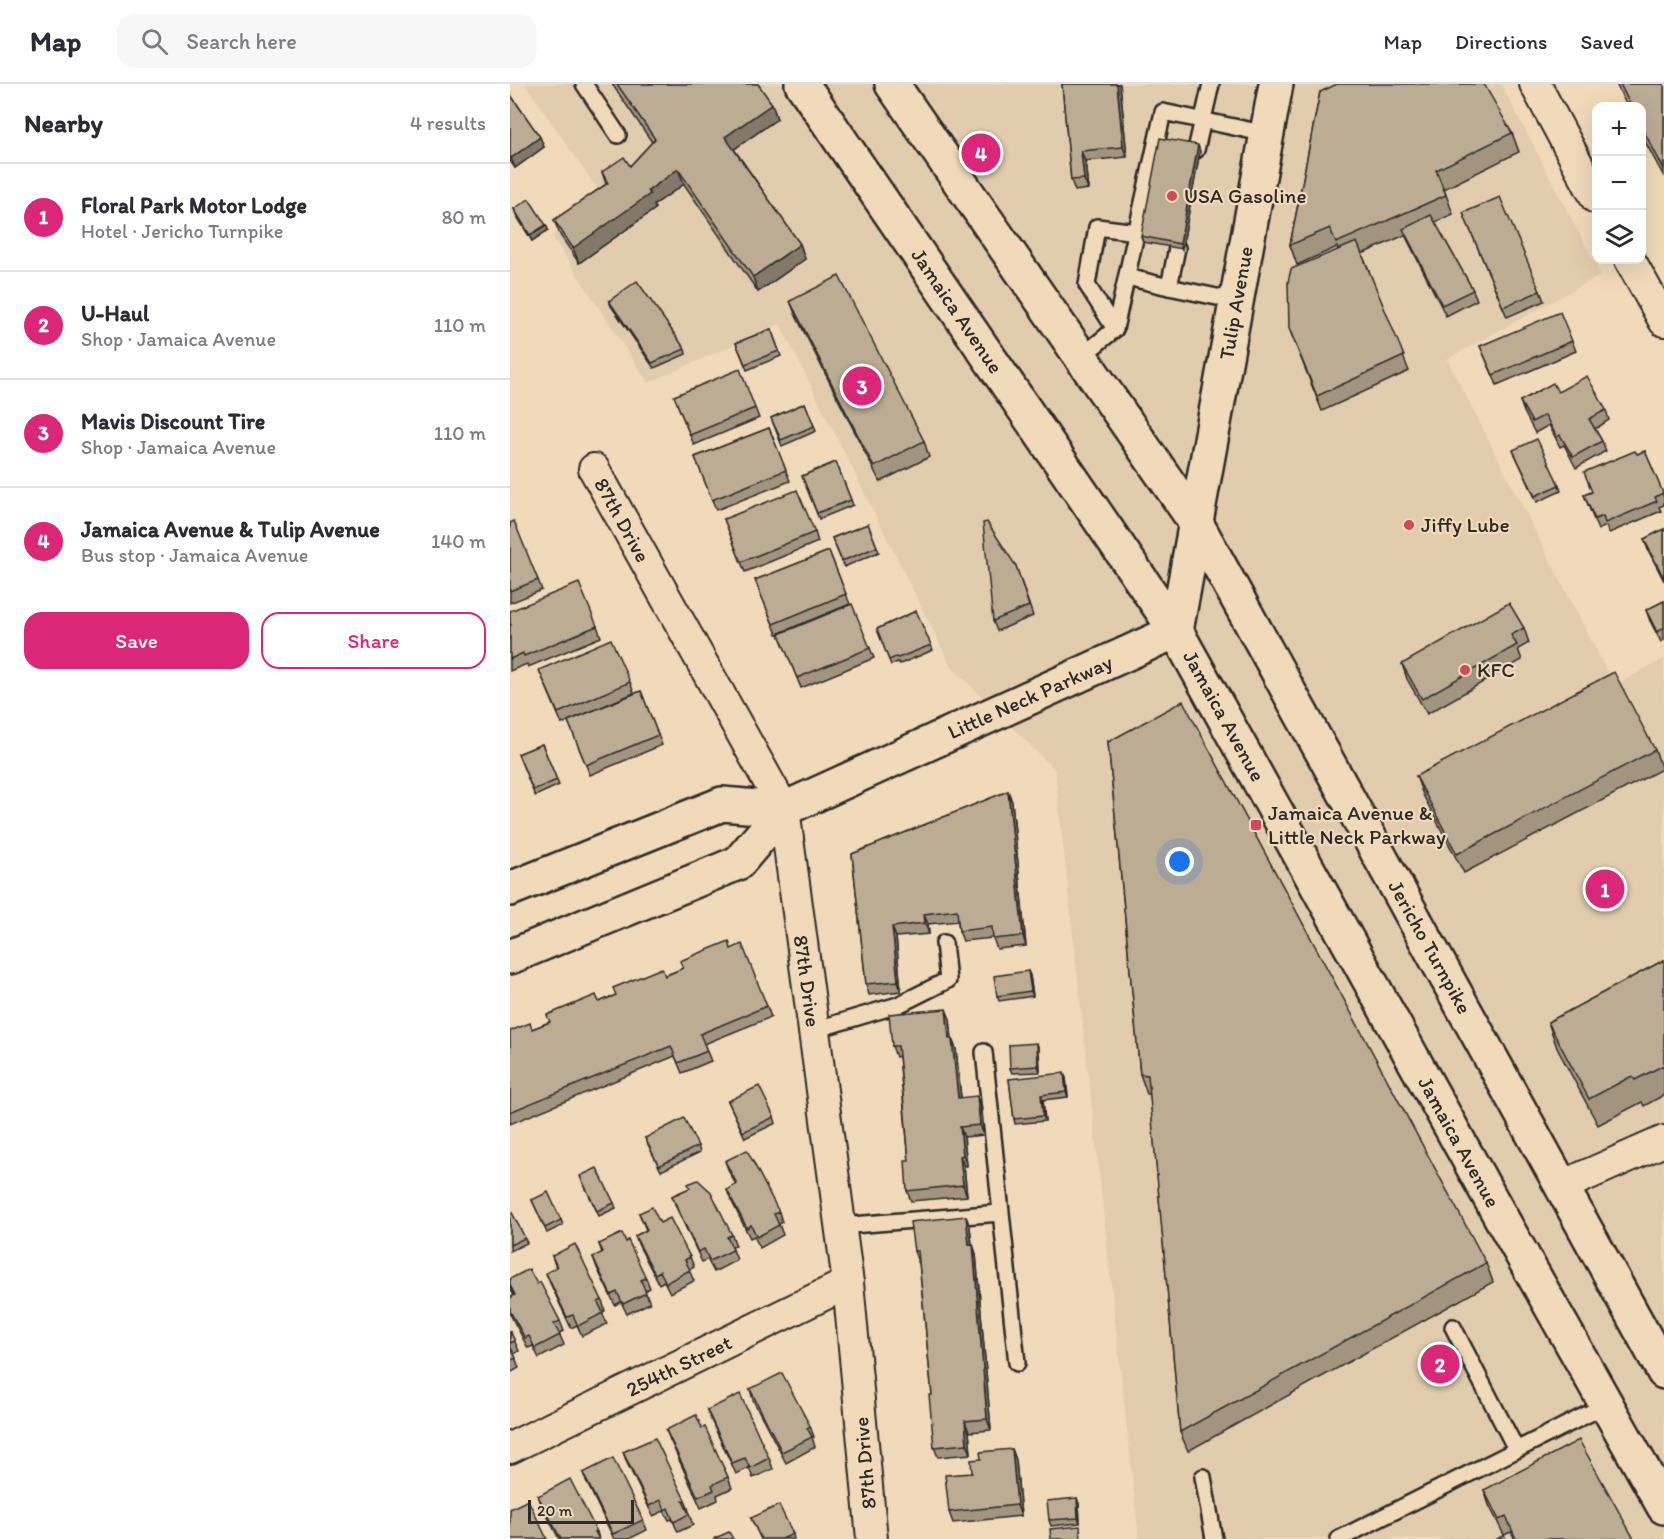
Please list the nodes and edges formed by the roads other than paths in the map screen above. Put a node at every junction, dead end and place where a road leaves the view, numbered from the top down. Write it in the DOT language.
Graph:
graph roads {
  1 [pos="584,84"];
  2 [pos="802,84"];
  3 [pos="892,84"];
  4 [pos="1211,84"];
  5 [pos="1276,84"];
  6 [pos="1534,84"];
  7 [pos="1202,120"];
  8 [pos="1267,134"];
  9 [pos="618,135"];
  10 [pos="1196,150"];
  11 [pos="1592,191"];
  12 [pos="1137,232"];
  13 [pos="1177,248"];
  14 [pos="1632,264"];
  15 [pos="1127,277"];
  16 [pos="1169,287"];
  17 [pos="1236,301"];
  18 [pos="1664,321"];
  19 [pos="1115,329"];
  20 [pos="1081,357"];
  21 [pos="594,470"];
  22 [pos="1196,523"];
  23 [pos="1176,631"];
  24 [pos="784,809"];
  25 [pos="510,889"];
  26 [pos="944,943"];
  27 [pos="510,957"];
  28 [pos="814,1030"];
  29 [pos="984,1052"];
  30 [pos="1664,1141"];
  31 [pos="1562,1186"];
  32 [pos="1000,1213"];
  33 [pos="840,1226"];
  34 [pos="848,1283"];
  35 [pos="1453,1327"];
  36 [pos="1017,1363"];
  37 [pos="1664,1372"];
  38 [pos="1606,1405"];
  39 [pos="510,1448"];
  40 [pos="1516,1449"];
  41 [pos="1203,1477"];
  42 [pos="1664,1507"];
  43 [pos="872,1539"];
  44 [pos="1214,1539"];
  45 [pos="1339,1539"];
  1 -- 9 [label="lane"];
  2 -- 23 [label="main road, Jamaica Avenue"];
  3 -- 20 [label="main road"];
  4 -- 7 [label="lane"];
  5 -- 8 [label="main road, Tulip Avenue"];
  6 -- 11 [label="street"];
  7 -- 8 [label="lane"];
  7 -- 10 [label="lane"];
  7 -- 12 [label="lane"];
  8 -- 17 [label="main road, Tulip Avenue"];
  12 -- 15 [label="lane"];
  12 -- 19 [label="lane"];
  13 -- 16 [label="lane"];
  14 -- 18 [label="street"];
  15 -- 16 [label="lane"];
  15 -- 19 [label="lane"];
  16 -- 17 [label="lane"];
  17 -- 22 [label="main road, Tulip Avenue"];
  19 -- 20 [label="lane"];
  20 -- 22 [label="main road"];
  21 -- 24 [label="street, 87th Drive"];
  22 -- 23 [label="main road"];
  22 -- 31 [label="main road, Jericho Turnpike"];
  23 -- 24 [label="main road, Little Neck Parkway"];
  23 -- 38 [label="main road, Jamaica Avenue"];
  24 -- 25 [label="main road, Little Neck Parkway"];
  24 -- 27 [label="main road, Little Neck Parkway"];
  24 -- 28 [label="street, 87th Drive"];
  26 -- 28 [label="lane"];
  28 -- 33 [label="street, 87th Drive"];
  29 -- 32 [label="lane"];
  30 -- 31 [label="street"];
  31 -- 37 [label="main road, Jericho Turnpike"];
  32 -- 33 [label="lane"];
  32 -- 36 [label="lane"];
  33 -- 34 [label="street, 87th Drive"];
  34 -- 39 [label="street, 254th Street"];
  34 -- 43 [label="street, 87th Drive"];
  35 -- 40 [label="lane"];
  38 -- 40 [label="lane"];
  38 -- 42 [label="main road, Jamaica Avenue"];
  40 -- 45 [label="lane"];
  41 -- 44 [label="lane"];
}
